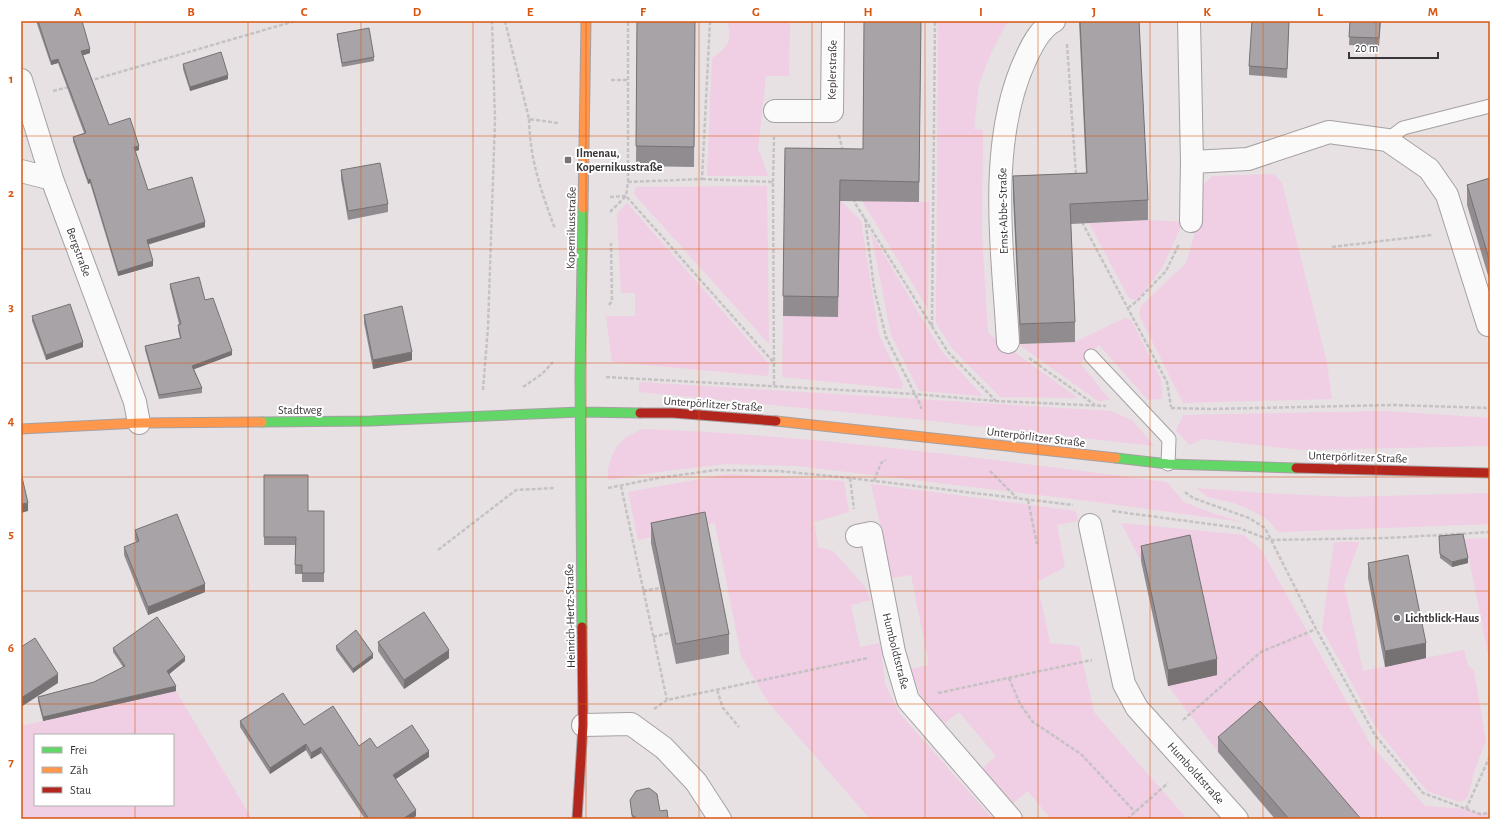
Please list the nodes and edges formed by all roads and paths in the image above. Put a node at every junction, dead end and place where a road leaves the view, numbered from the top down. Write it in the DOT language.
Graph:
graph roads {
  1 [pos="295,21"];
  2 [pos="492,21"];
  3 [pos="505,21"];
  4 [pos="586,21"];
  5 [pos="628,21"];
  6 [pos="710,21"];
  7 [pos="833,21"];
  8 [pos="935,21"];
  9 [pos="1189,21"];
  10 [pos="1060,29"];
  11 [pos="88,81"];
  12 [pos="73,85"];
  13 [pos="24,90"];
  14 [pos="1490,106"];
  15 [pos="775,110"];
  16 [pos="832,111"];
  17 [pos="529,119"];
  18 [pos="584,127"];
  19 [pos="1387,140"];
  20 [pos="846,158"];
  21 [pos="1192,162"];
  22 [pos="21,170"];
  23 [pos="1069,177"];
  24 [pos="1076,177"];
  25 [pos="52,179"];
  26 [pos="702,179"];
  27 [pos="628,182"];
  28 [pos="773,182"];
  29 [pos="1077,182"];
  30 [pos="853,191"];
  31 [pos="626,196"];
  32 [pos="584,198"];
  33 [pos="1079,217"];
  34 [pos="865,218"];
  35 [pos="1191,221"];
  36 [pos="1459,232"];
  37 [pos="557,234"];
  38 [pos="1332,247"];
  39 [pos="1128,308"];
  40 [pos="1488,325"];
  41 [pos="932,326"];
  42 [pos="1008,342"];
  43 [pos="1091,356"];
  44 [pos="556,358"];
  45 [pos="775,364"];
  46 [pos="580,376"];
  47 [pos="774,386"];
  48 [pos="519,389"];
  49 [pos="914,394"];
  50 [pos="996,401"];
  51 [pos="1095,405"];
  52 [pos="1138,406"];
  53 [pos="1171,408"];
  54 [pos="1490,408"];
  55 [pos="580,412"];
  56 [pos="482,415"];
  57 [pos="139,423"];
  58 [pos="21,429"];
  59 [pos="1169,439"];
  60 [pos="1168,464"];
  61 [pos="1490,473"];
  62 [pos="850,478"];
  63 [pos="621,486"];
  64 [pos="581,487"];
  65 [pos="1028,500"];
  66 [pos="1074,506"];
  67 [pos="1105,510"];
  68 [pos="1090,525"];
  69 [pos="1490,532"];
  70 [pos="857,536"];
  71 [pos="1270,540"];
  72 [pos="1037,544"];
  73 [pos="438,550"];
  74 [pos="660,588"];
  75 [pos="643,591"];
  76 [pos="1316,629"];
  77 [pos="669,633"];
  78 [pos="653,637"];
  79 [pos="894,652"];
  80 [pos="1118,654"];
  81 [pos="1009,678"];
  82 [pos="718,690"];
  83 [pos="667,700"];
  84 [pos="908,700"];
  85 [pos="1185,719"];
  86 [pos="631,724"];
  87 [pos="583,725"];
  88 [pos="739,727"];
  89 [pos="1490,756"];
  90 [pos="1188,765"];
  91 [pos="1466,809"];
  92 [pos="1135,812"];
  93 [pos="1490,813"];
  94 [pos="577,819"];
  95 [pos="720,819"];
  96 [pos="1011,819"];
  97 [pos="1127,819"];
  98 [pos="1237,819"];
  1 -- 11 [label="path"];
  2 -- 56 [label="path"];
  3 -- 17 [label="path"];
  4 -- 18 [label="street, Kopernikusstraße"];
  5 -- 27 [label="path"];
  6 -- 26 [label="path"];
  7 -- 16 [label="street, Keplerstraße"];
  8 -- 41 [label="path"];
  9 -- 21 [label="street"];
  10 -- 24 [label="path"];
  10 -- 42 [label="street, Ernst-Abbe-Straße"];
  12 -- 13 [label="path"];
  13 -- 25 [label="street, Bergstraße"];
  14 -- 19 [label="lane"];
  15 -- 16 [label="street, Keplerstraße"];
  15 -- 28 [label="path"];
  16 -- 20 [label="path"];
  17 -- 18 [label="path"];
  17 -- 37 [label="path"];
  18 -- 32 [label="street, Kopernikusstraße"];
  19 -- 21 [label="street"];
  19 -- 36 [label="street"];
  21 -- 35 [label="street"];
  22 -- 25 [label="street"];
  23 -- 24 [label="path"];
  24 -- 29 [label="path"];
  25 -- 57 [label="street, Bergstraße"];
  26 -- 27 [label="path"];
  26 -- 28 [label="path"];
  27 -- 31 [label="path"];
  28 -- 45 [label="path"];
  30 -- 34 [label="path"];
  31 -- 32 [label="path"];
  31 -- 45 [label="path"];
  32 -- 46 [label="street, Kopernikusstraße"];
  33 -- 39 [label="path"];
  34 -- 41 [label="path"];
  34 -- 49 [label="path"];
  35 -- 39 [label="path"];
  36 -- 38 [label="path"];
  36 -- 40 [label="street"];
  39 -- 53 [label="path"];
  41 -- 50 [label="path"];
  42 -- 51 [label="path"];
  43 -- 52 [label="lane"];
  44 -- 48 [label="path"];
  45 -- 47 [label="path"];
  46 -- 47 [label="path"];
  46 -- 55 [label="street, Kopernikusstraße"];
  47 -- 49 [label="path"];
  49 -- 50 [label="path"];
  50 -- 51 [label="path"];
  51 -- 52 [label="path"];
  52 -- 53 [label="path"];
  52 -- 59 [label="lane"];
  53 -- 54 [label="path"];
  53 -- 59 [label="path"];
  55 -- 56 [label="street, Stadtweg"];
  55 -- 60 [label="street, Unterpörlitzer Straße"];
  55 -- 64 [label="street, Heinrich-Hertz-Straße"];
  56 -- 57 [label="street, Stadtweg"];
  57 -- 58 [label="street, Stadtweg"];
  59 -- 60 [label="lane"];
  60 -- 61 [label="street, Unterpörlitzer Straße"];
  60 -- 71 [label="path"];
  62 -- 63 [label="path"];
  62 -- 65 [label="path"];
  62 -- 70 [label="path"];
  63 -- 64 [label="path"];
  63 -- 75 [label="path"];
  64 -- 73 [label="path"];
  64 -- 87 [label="street, Heinrich-Hertz-Straße"];
  65 -- 66 [label="path"];
  65 -- 72 [label="path"];
  67 -- 71 [label="path"];
  68 -- 80 [label="street, Humboldtstraße"];
  69 -- 71 [label="path"];
  70 -- 79 [label="street, Humboldtstraße"];
  71 -- 76 [label="path"];
  74 -- 75 [label="path"];
  75 -- 78 [label="path"];
  76 -- 85 [label="path"];
  76 -- 91 [label="path"];
  77 -- 78 [label="path"];
  78 -- 83 [label="path"];
  79 -- 82 [label="path"];
  79 -- 84 [label="street, Humboldtstraße"];
  80 -- 81 [label="path"];
  80 -- 90 [label="street, Humboldtstraße"];
  81 -- 84 [label="path"];
  81 -- 92 [label="path"];
  82 -- 83 [label="path"];
  82 -- 88 [label="path"];
  83 -- 86 [label="path"];
  84 -- 96 [label="street, Humboldtstraße"];
  86 -- 87 [label="street"];
  86 -- 95 [label="street"];
  87 -- 94 [label="street, Heinrich-Hertz-Straße"];
  89 -- 91 [label="path"];
  90 -- 92 [label="path"];
  90 -- 98 [label="street, Humboldtstraße"];
  91 -- 93 [label="path"];
  92 -- 97 [label="path"];
}
